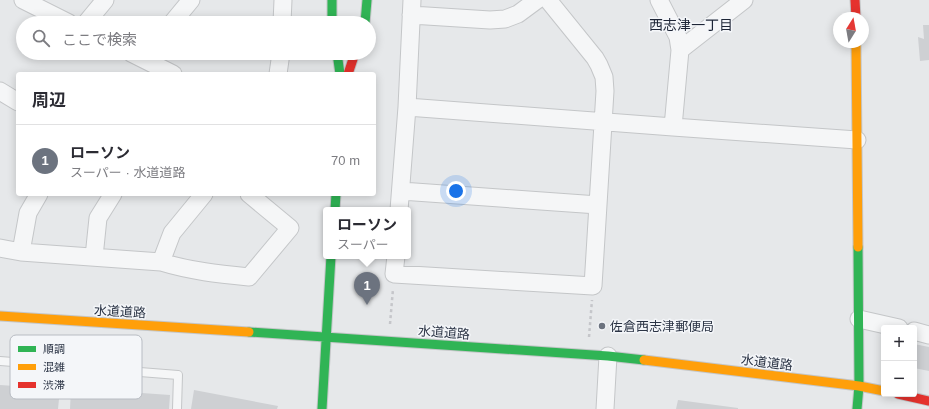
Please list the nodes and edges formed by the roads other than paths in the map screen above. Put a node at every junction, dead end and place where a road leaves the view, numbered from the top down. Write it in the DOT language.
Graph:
graph roads {
  1 [pos="23,0"];
  2 [pos="105,0"];
  3 [pos="191,0"];
  4 [pos="283,0"];
  5 [pos="332,0"];
  6 [pos="367,0"];
  7 [pos="537,0"];
  8 [pos="548,0"];
  9 [pos="659,0"];
  10 [pos="744,0"];
  11 [pos="856,0"];
  12 [pos="412,7"];
  13 [pos="856,12"];
  14 [pos="55,16"];
  15 [pos="92,16"];
  16 [pos="178,16"];
  17 [pos="282,16"];
  18 [pos="332,16"];
  19 [pos="366,16"];
  20 [pos="856,48"];
  21 [pos="680,50"];
  22 [pos="149,60"];
  23 [pos="280,60"];
  24 [pos="338,60"];
  25 [pos="353,60"];
  26 [pos="170,72"];
  27 [pos="278,72"];
  28 [pos="340,72"];
  29 [pos="349,72"];
  30 [pos="0,91"];
  31 [pos="16,101"];
  32 [pos="407,107"];
  33 [pos="604,122"];
  34 [pos="673,127"];
  35 [pos="857,140"];
  36 [pos="401,191"];
  37 [pos="38,196"];
  38 [pos="112,196"];
  39 [pos="202,196"];
  40 [pos="251,196"];
  41 [pos="336,196"];
  42 [pos="598,205"];
  43 [pos="335,207"];
  44 [pos="399,207"];
  45 [pos="0,248"];
  46 [pos="21,252"];
  47 [pos="94,258"];
  48 [pos="331,259"];
  49 [pos="396,259"];
  50 [pos="161,262"];
  51 [pos="0,316"];
  52 [pos="859,319"];
  53 [pos="886,325"];
  54 [pos="917,332"];
  55 [pos="929,335"];
  56 [pos="326,336"];
  57 [pos="608,356"];
  58 [pos="0,361"];
  59 [pos="10,362"];
  60 [pos="142,372"];
  61 [pos="859,386"];
  62 [pos="881,390"];
  63 [pos="911,397"];
  64 [pos="929,401"];
  65 [pos="177,409"];
  66 [pos="322,409"];
  67 [pos="605,409"];
  68 [pos="857,409"];
  1 -- 14 [label="street"];
  2 -- 15 [label="street"];
  3 -- 16 [label="street"];
  4 -- 17 [label="street"];
  5 -- 18 [label="street"];
  6 -- 19 [label="street"];
  7 -- 12 [label="street"];
  8 -- 33 [label="street"];
  9 -- 21 [label="street"];
  10 -- 21 [label="street"];
  11 -- 13 [label="street"];
  12 -- 32 [label="street"];
  20 -- 35 [label="street"];
  21 -- 34 [label="street"];
  22 -- 26 [label="street"];
  23 -- 27 [label="street"];
  24 -- 28 [label="street"];
  25 -- 29 [label="street"];
  30 -- 31 [label="street"];
  32 -- 33 [label="street"];
  32 -- 36 [label="street"];
  33 -- 34 [label="street"];
  33 -- 42 [label="street"];
  34 -- 35 [label="street"];
  35 -- 52 [label="street"];
  36 -- 42 [label="street"];
  36 -- 44 [label="street"];
  37 -- 46 [label="street"];
  38 -- 47 [label="street"];
  39 -- 50 [label="street"];
  40 -- 50 [label="street"];
  41 -- 43 [label="street"];
  42 -- 49 [label="street"];
  45 -- 46 [label="street"];
  46 -- 47 [label="street"];
  47 -- 50 [label="street"];
  48 -- 56 [label="street"];
  51 -- 56 [label="street, 水道道路"];
  52 -- 53 [label="street"];
  52 -- 61 [label="street"];
  54 -- 55 [label="street"];
  56 -- 57 [label="street, 水道道路"];
  56 -- 66 [label="street"];
  57 -- 61 [label="street, 水道道路"];
  57 -- 67 [label="street"];
  58 -- 59 [label="lane"];
  60 -- 65 [label="lane"];
  61 -- 62 [label="street, 水道道路"];
  61 -- 68 [label="street"];
  63 -- 64 [label="street"];
}
